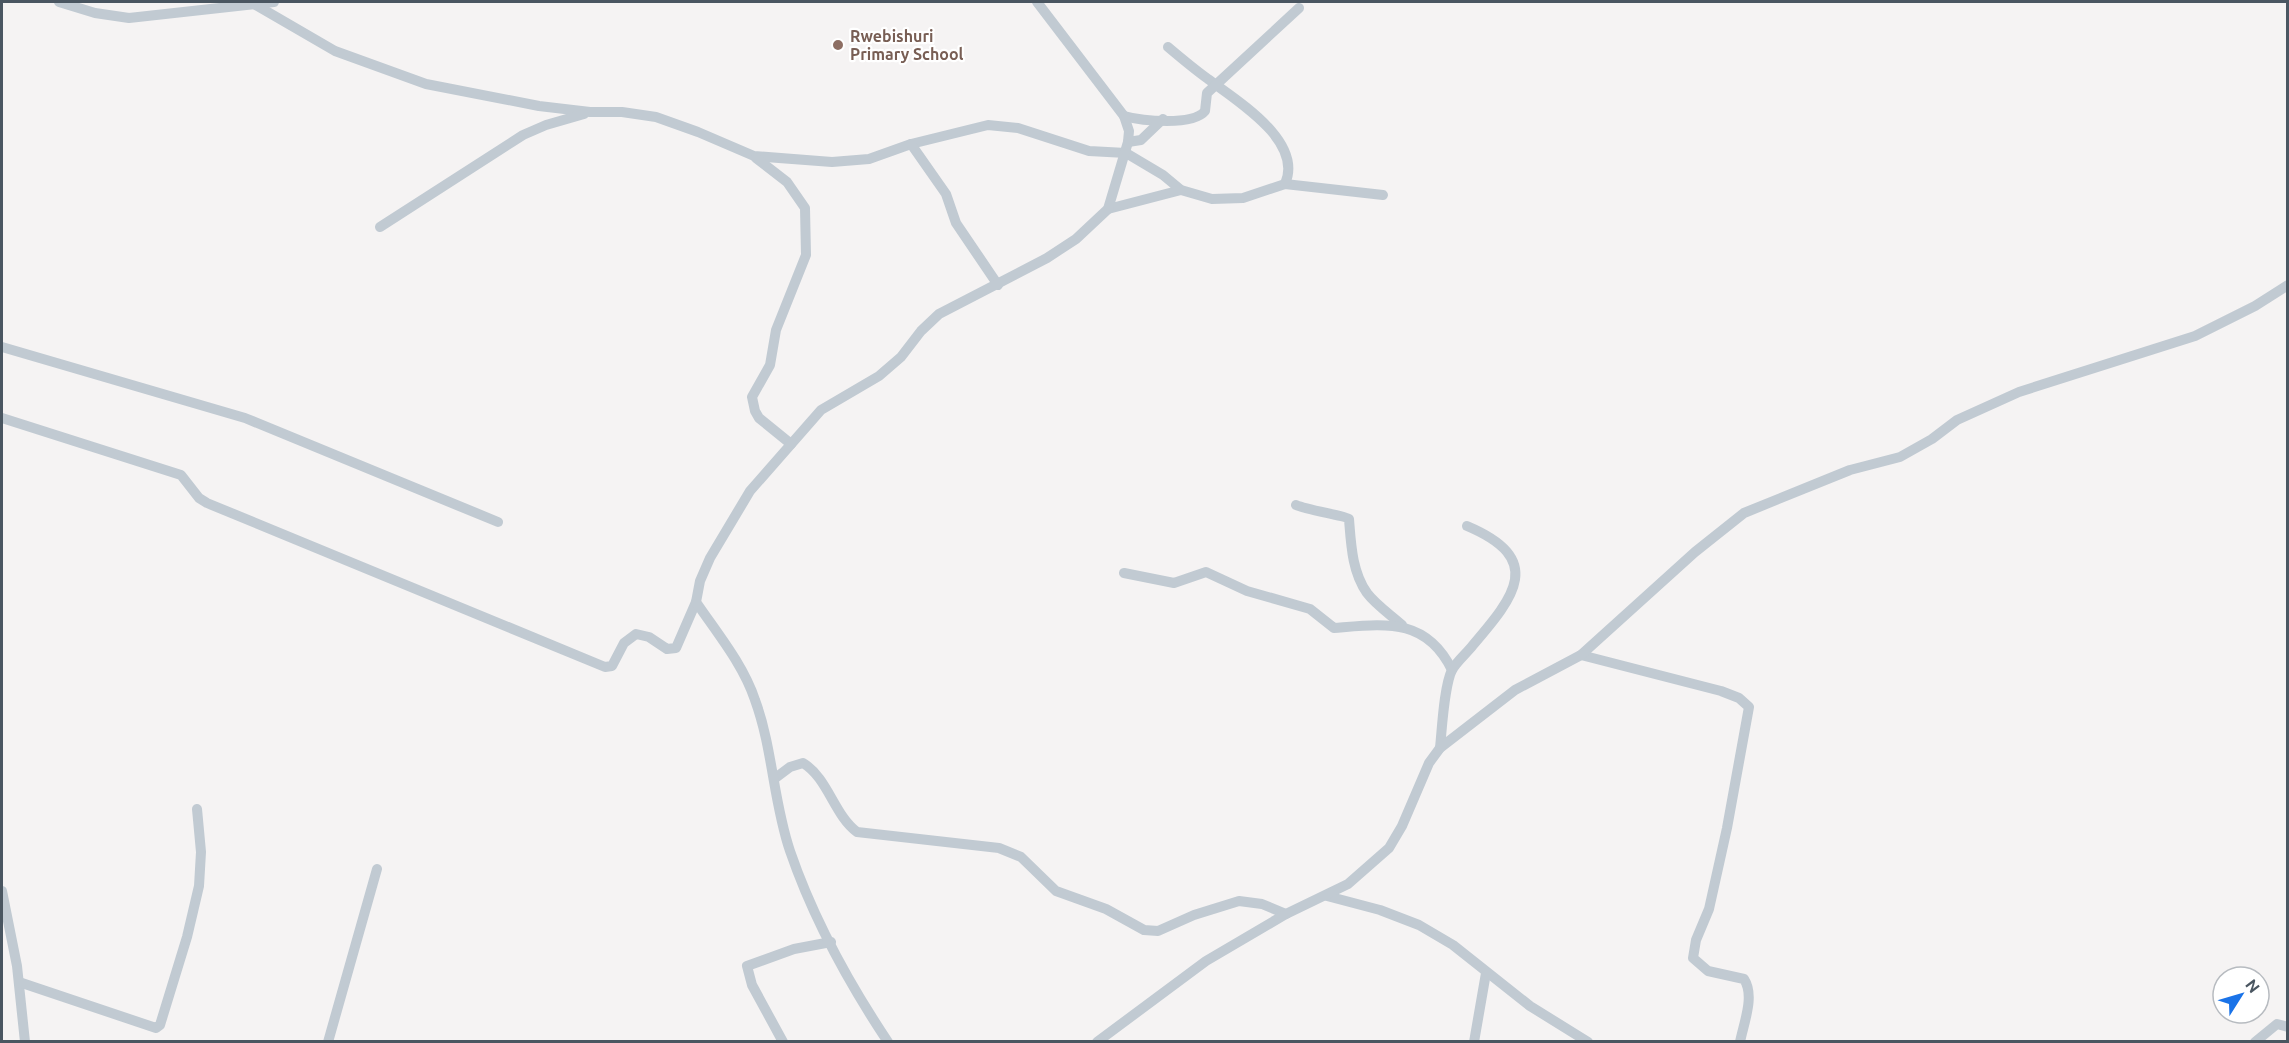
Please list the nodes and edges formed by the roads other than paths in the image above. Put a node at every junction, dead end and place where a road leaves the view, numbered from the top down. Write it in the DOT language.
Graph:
graph roads {
  1 [pos="59,2"];
  2 [pos="273,2"];
  3 [pos="1037,2"];
  4 [pos="254,4"];
  5 [pos="1299,8"];
  6 [pos="1168,47"];
  7 [pos="1217,86"];
  8 [pos="590,112"];
  9 [pos="1124,116"];
  10 [pos="1163,119"];
  11 [pos="911,144"];
  12 [pos="1127,147"];
  13 [pos="754,156"];
  14 [pos="1285,184"];
  15 [pos="1181,190"];
  16 [pos="1383,195"];
  17 [pos="1108,209"];
  18 [pos="380,228"];
  19 [pos="998,285"];
  20 [pos="2288,285"];
  21 [pos="2,348"];
  22 [pos="2,418"];
  23 [pos="791,444"];
  24 [pos="1296,505"];
  25 [pos="498,522"];
  26 [pos="1467,526"];
  27 [pos="1124,573"];
  28 [pos="696,602"];
  29 [pos="1402,626"];
  30 [pos="1581,655"];
  31 [pos="1452,670"];
  32 [pos="1440,748"];
  33 [pos="774,779"];
  34 [pos="197,809"];
  35 [pos="377,869"];
  36 [pos="2,891"];
  37 [pos="1327,896"];
  38 [pos="1286,914"];
  39 [pos="831,942"];
  40 [pos="1486,973"];
  41 [pos="19,982"];
  42 [pos="2288,1027"];
  43 [pos="25,1041"];
  44 [pos="328,1041"];
  45 [pos="783,1041"];
  46 [pos="888,1041"];
  47 [pos="1097,1041"];
  48 [pos="1474,1041"];
  49 [pos="1588,1041"];
  50 [pos="1740,1041"];
  51 [pos="2255,1041"];
  1 -- 4 [label="street"];
  2 -- 4 [label="street"];
  3 -- 9 [label="street"];
  4 -- 8 [label="street"];
  5 -- 7 [label="street"];
  6 -- 7 [label="street"];
  7 -- 10 [label="street"];
  7 -- 14 [label="street"];
  8 -- 13 [label="street"];
  8 -- 18 [label="street"];
  9 -- 10 [label="street"];
  9 -- 12 [label="street"];
  10 -- 12 [label="street"];
  11 -- 12 [label="street"];
  11 -- 13 [label="street"];
  11 -- 19 [label="street"];
  12 -- 15 [label="street"];
  12 -- 17 [label="street"];
  13 -- 23 [label="street"];
  14 -- 15 [label="street"];
  14 -- 16 [label="street"];
  15 -- 17 [label="street"];
  17 -- 19 [label="street"];
  19 -- 23 [label="street"];
  20 -- 30 [label="street"];
  21 -- 25 [label="street"];
  22 -- 28 [label="street"];
  23 -- 28 [label="street"];
  24 -- 29 [label="street"];
  26 -- 31 [label="street"];
  27 -- 29 [label="street"];
  28 -- 33 [label="street"];
  29 -- 31 [label="street"];
  30 -- 32 [label="street"];
  30 -- 50 [label="street"];
  31 -- 32 [label="street"];
  32 -- 37 [label="street"];
  33 -- 38 [label="street"];
  33 -- 39 [label="street"];
  34 -- 41 [label="street"];
  35 -- 44 [label="street"];
  36 -- 41 [label="street"];
  37 -- 38 [label="street"];
  37 -- 40 [label="street"];
  38 -- 47 [label="street"];
  39 -- 45 [label="street"];
  39 -- 46 [label="street"];
  40 -- 48 [label="street"];
  40 -- 49 [label="street"];
  41 -- 43 [label="street"];
  42 -- 51 [label="street"];
}
